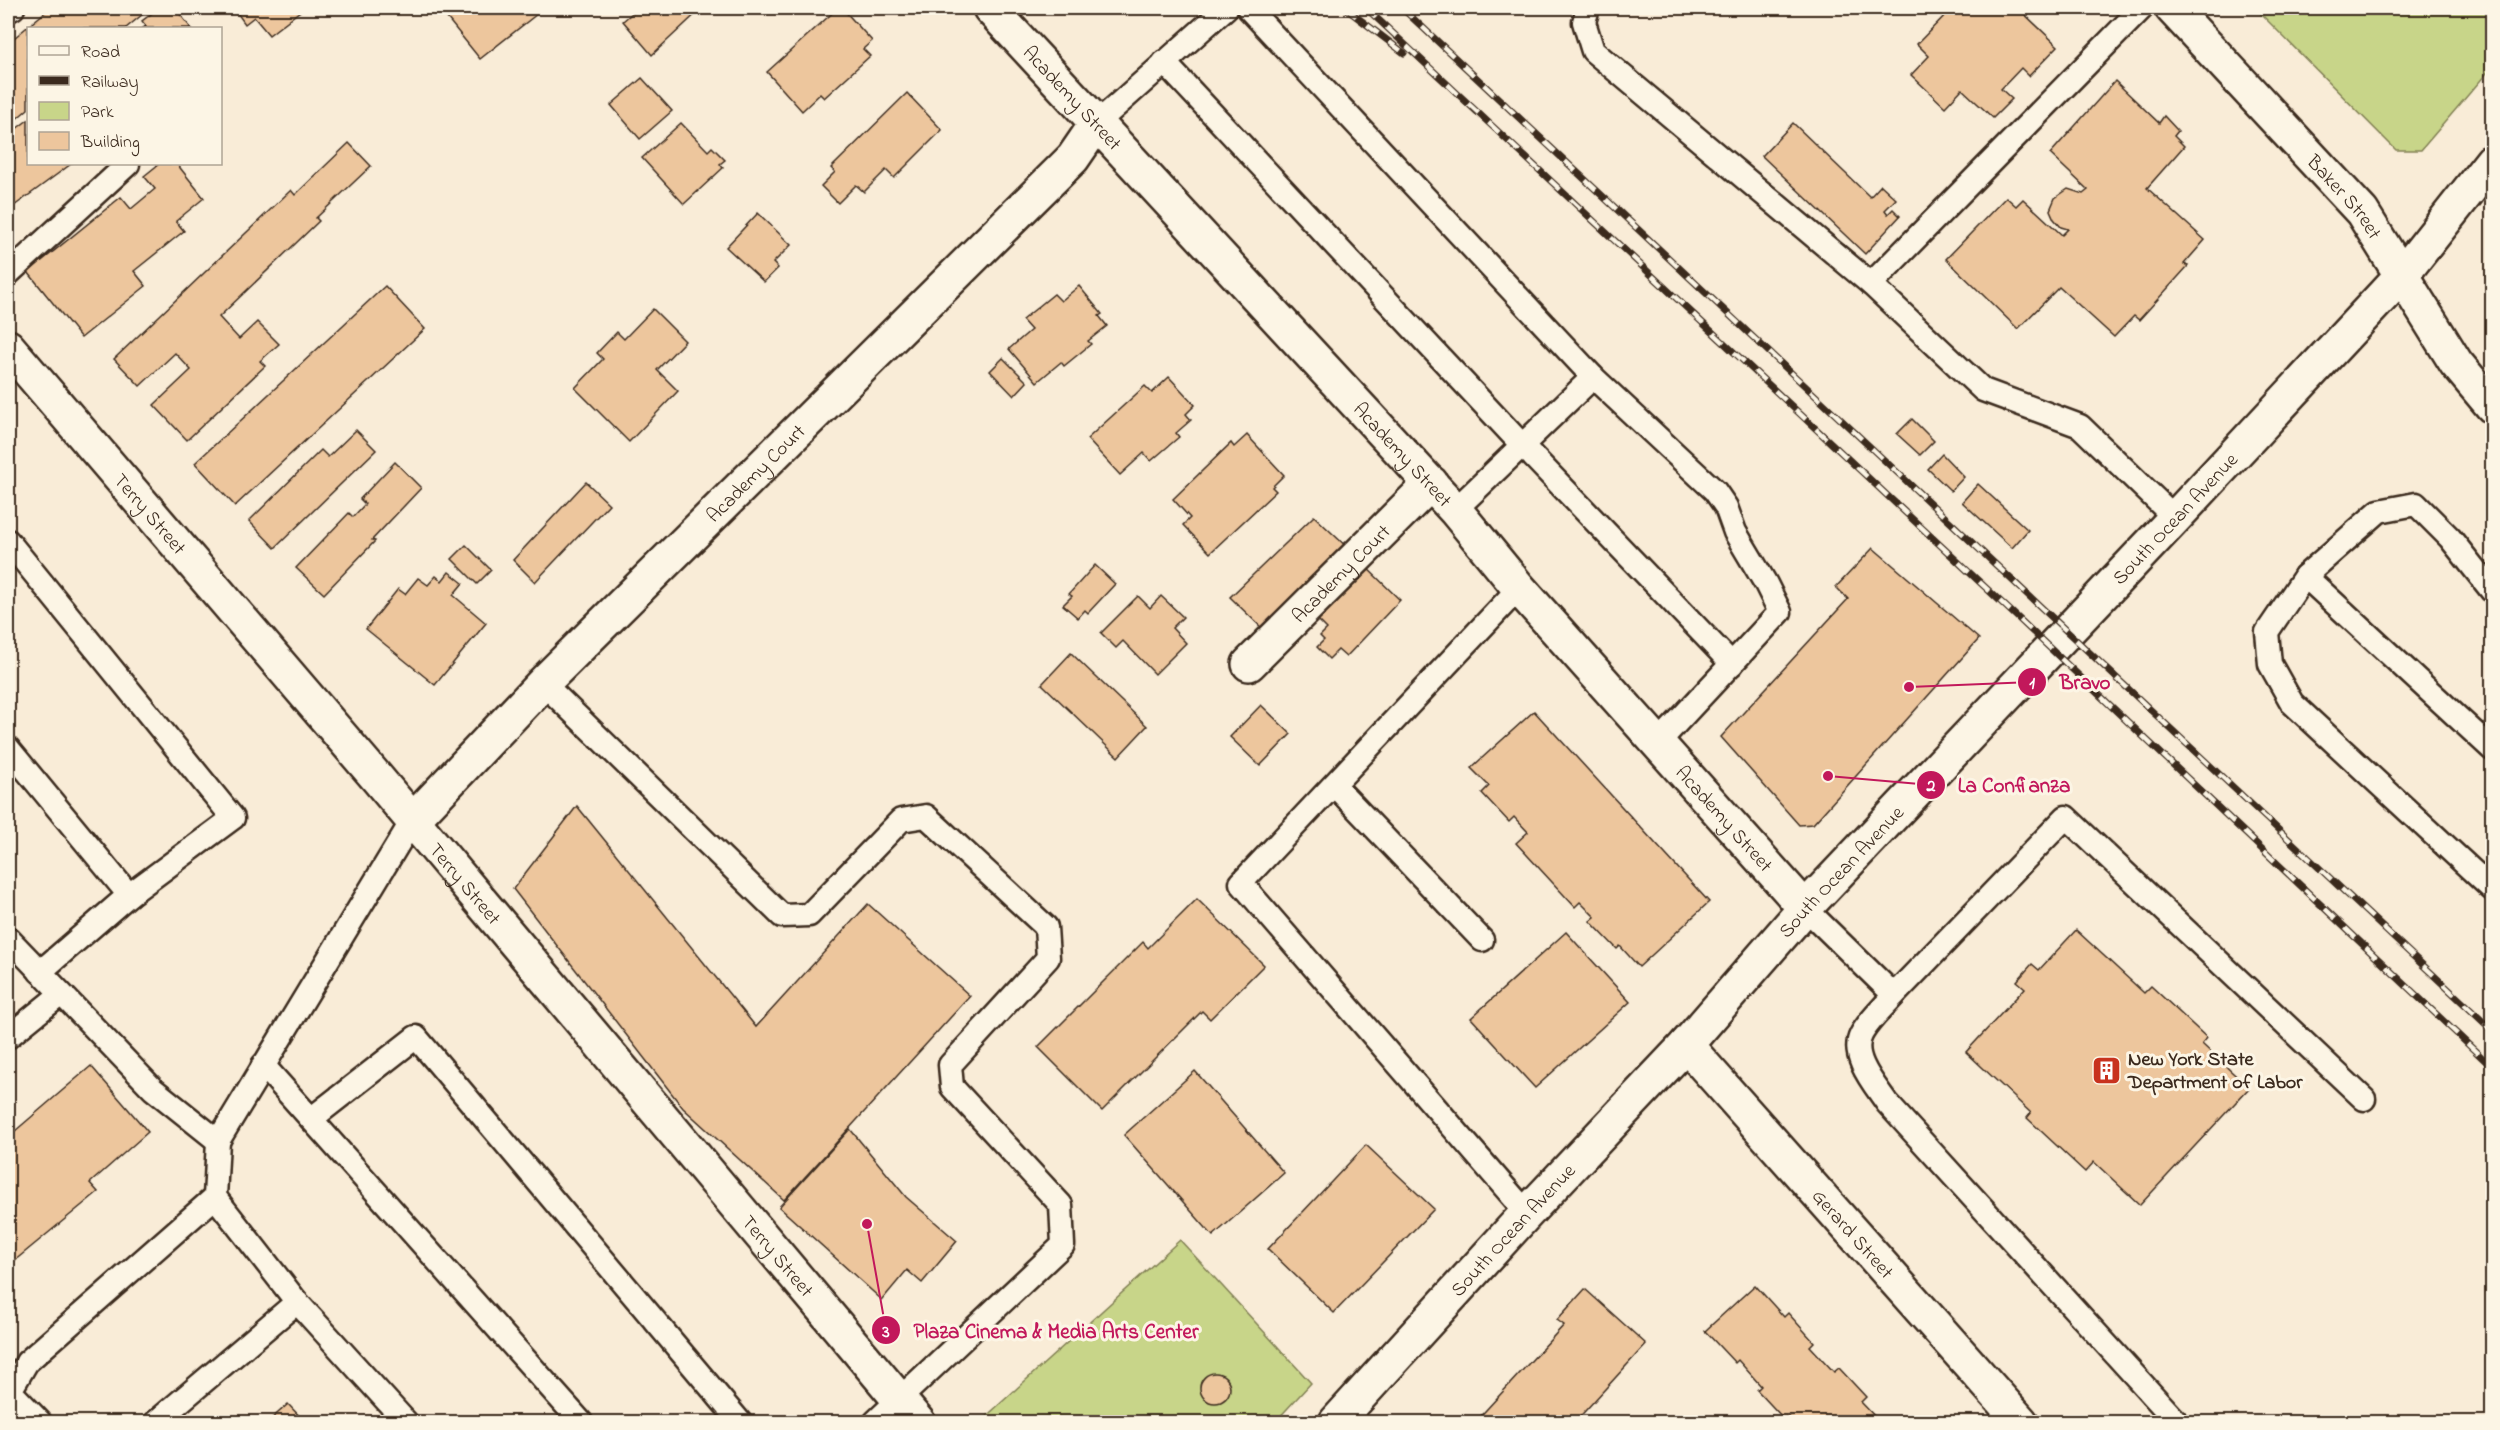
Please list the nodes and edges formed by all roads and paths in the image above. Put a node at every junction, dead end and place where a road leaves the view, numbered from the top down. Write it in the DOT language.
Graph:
graph roads {
  1 [pos="13,8"];
  2 [pos="990,8"];
  3 [pos="1226,8"];
  4 [pos="1248,8"];
  5 [pos="1587,8"];
  6 [pos="2142,8"];
  7 [pos="2172,8"];
  8 [pos="8,11"];
  9 [pos="1164,62"];
  10 [pos="1097,123"];
  11 [pos="2493,161"];
  12 [pos="127,165"];
  13 [pos="8,274"];
  14 [pos="2402,275"];
  15 [pos="1871,284"];
  16 [pos="8,347"];
  17 [pos="1593,377"];
  18 [pos="2493,406"];
  19 [pos="1522,445"];
  20 [pos="1431,483"];
  21 [pos="1455,510"];
  22 [pos="2175,518"];
  23 [pos="8,541"];
  24 [pos="2305,576"];
  25 [pos="1519,588"];
  26 [pos="2493,591"];
  27 [pos="1249,664"];
  28 [pos="1732,664"];
  29 [pos="543,683"];
  30 [pos="1656,745"];
  31 [pos="8,748"];
  32 [pos="2493,748"];
  33 [pos="1334,785"];
  34 [pos="412,820"];
  35 [pos="2493,889"];
  36 [pos="129,895"];
  37 [pos="1805,908"];
  38 [pos="8,938"];
  39 [pos="1482,940"];
  40 [pos="40,972"];
  41 [pos="61,994"];
  42 [pos="1894,995"];
  43 [pos="8,1037"];
  44 [pos="1686,1045"];
  45 [pos="263,1065"];
  46 [pos="2364,1099"];
  47 [pos="311,1119"];
  48 [pos="218,1142"];
  49 [pos="215,1197"];
  50 [pos="1527,1213"];
  51 [pos="297,1302"];
  52 [pos="909,1411"];
  53 [pos="40,1422"];
  54 [pos="156,1422"];
  55 [pos="406,1422"];
  56 [pos="581,1422"];
  57 [pos="740,1422"];
  58 [pos="875,1422"];
  59 [pos="1336,1422"];
  60 [pos="2021,1422"];
  61 [pos="2177,1422"];
  1 -- 8 [label="lane"];
  2 -- 10 [label="street, Academy Street"];
  3 -- 9 [label="lane"];
  4 -- 17 [label="lane"];
  5 -- 15 [label="lane"];
  6 -- 15 [label="lane"];
  7 -- 14 [label="street, Baker Street"];
  9 -- 10 [label="lane"];
  9 -- 19 [label="lane"];
  10 -- 20 [label="street, Academy Street"];
  10 -- 29 [label="street, Academy Court"];
  11 -- 14 [label="street, South Ocean Avenue"];
  12 -- 13 [label="lane"];
  14 -- 18 [label="street, Baker Street"];
  14 -- 22 [label="street, South Ocean Avenue"];
  15 -- 22 [label="lane"];
  16 -- 34 [label="street, Terry Street"];
  17 -- 19 [label="lane"];
  17 -- 28 [label="lane"];
  19 -- 21 [label="lane"];
  19 -- 28 [label="lane"];
  20 -- 21 [label="street, Academy Street"];
  20 -- 27 [label="street, Academy Court"];
  21 -- 25 [label="street, Academy Street"];
  22 -- 37 [label="street, South Ocean Avenue"];
  23 -- 36 [label="lane"];
  24 -- 26 [label="lane"];
  24 -- 32 [label="lane"];
  24 -- 35 [label="lane"];
  25 -- 30 [label="street, Academy Street"];
  25 -- 33 [label="lane"];
  28 -- 30 [label="lane"];
  29 -- 34 [label="street, Academy Court"];
  29 -- 52 [label="lane"];
  30 -- 37 [label="street, Academy Street"];
  31 -- 36 [label="lane"];
  33 -- 39 [label="lane"];
  33 -- 50 [label="lane"];
  34 -- 45 [label="lane"];
  34 -- 52 [label="street, Terry Street"];
  36 -- 40 [label="lane"];
  37 -- 42 [label="lane"];
  37 -- 44 [label="street, South Ocean Avenue"];
  38 -- 40 [label="lane"];
  40 -- 41 [label="lane"];
  41 -- 43 [label="lane"];
  41 -- 48 [label="lane"];
  42 -- 46 [label="lane"];
  42 -- 61 [label="lane"];
  44 -- 50 [label="street, South Ocean Avenue"];
  44 -- 60 [label="street, Gerard Street"];
  45 -- 47 [label="lane"];
  45 -- 48 [label="lane"];
  47 -- 56 [label="lane"];
  47 -- 57 [label="lane"];
  48 -- 49 [label="lane"];
  49 -- 51 [label="lane"];
  49 -- 53 [label="lane"];
  50 -- 59 [label="street, South Ocean Avenue"];
  51 -- 54 [label="lane"];
  51 -- 55 [label="lane"];
  52 -- 58 [label="lane"];
}
